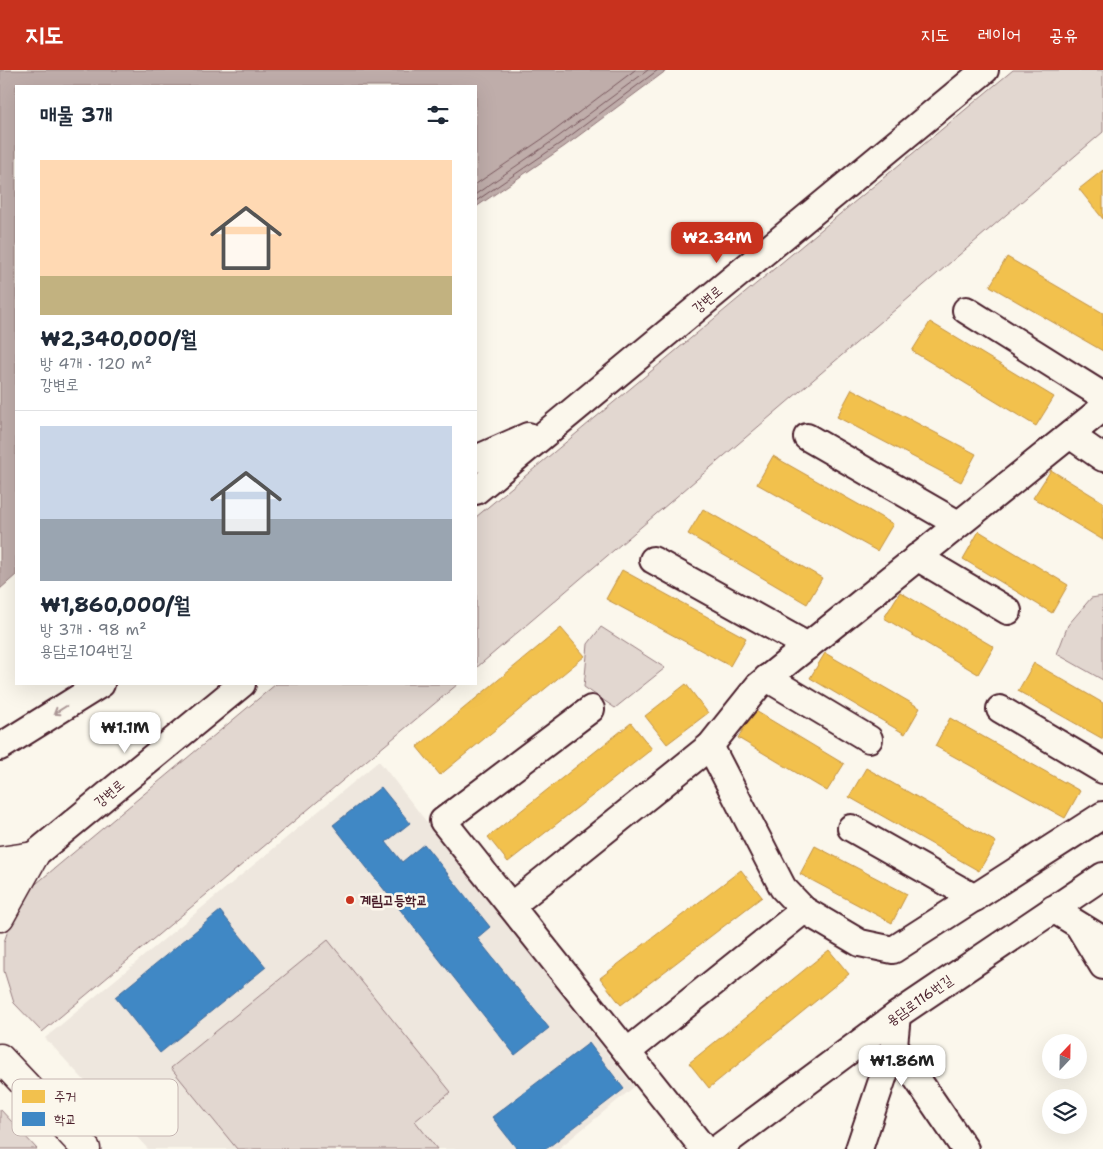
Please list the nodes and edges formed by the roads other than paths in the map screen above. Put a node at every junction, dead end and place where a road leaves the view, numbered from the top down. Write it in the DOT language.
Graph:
graph roads {
  1 [pos="985,70"];
  2 [pos="966,310"];
  3 [pos="1103,396"];
  4 [pos="1103,408"];
  5 [pos="560,421"];
  6 [pos="1070,435"];
  7 [pos="807,438"];
  8 [pos="1103,458"];
  9 [pos="477,459"];
  10 [pos="477,489"];
  11 [pos="958,524"];
  12 [pos="917,557"];
  13 [pos="653,560"];
  14 [pos="1008,611"];
  15 [pos="808,646"];
  16 [pos="768,678"];
  17 [pos="99,685"];
  18 [pos="241,685"];
  19 [pos="591,709"];
  20 [pos="1000,709"];
  21 [pos="869,738"];
  22 [pos="710,746"];
  23 [pos="0,747"];
  24 [pos="1103,770"];
  25 [pos="1103,815"];
  26 [pos="851,828"];
  27 [pos="34,856"];
  28 [pos="0,861"];
  29 [pos="1103,876"];
  30 [pos="0,884"];
  31 [pos="975,898"];
  32 [pos="511,906"];
  33 [pos="1053,909"];
  34 [pos="804,910"];
  35 [pos="0,917"];
  36 [pos="1077,923"];
  37 [pos="1103,940"];
  38 [pos="1103,966"];
  39 [pos="897,1014"];
  40 [pos="894,1045"];
  41 [pos="627,1052"];
  42 [pos="0,1058"];
  43 [pos="0,1078"];
  44 [pos="20,1079"];
  45 [pos="12,1082"];
  46 [pos="74,1136"];
  47 [pos="86,1149"];
  48 [pos="704,1149"];
  49 [pos="717,1149"];
  50 [pos="859,1149"];
  51 [pos="965,1149"];
  1 -- 5 [label="street, 강변로"];
  2 -- 3 [label="street"];
  4 -- 6 [label="street"];
  5 -- 9 [label="street"];
  5 -- 10 [label="street, 강변로"];
  6 -- 8 [label="street"];
  6 -- 11 [label="street"];
  7 -- 11 [label="street"];
  11 -- 12 [label="street"];
  12 -- 14 [label="street"];
  12 -- 15 [label="street"];
  13 -- 15 [label="street"];
  15 -- 16 [label="street"];
  16 -- 21 [label="street"];
  16 -- 22 [label="street"];
  17 -- 23 [label="street, one-way"];
  18 -- 27 [label="street, 강변로"];
  19 -- 32 [label="street"];
  20 -- 24 [label="street"];
  22 -- 32 [label="street"];
  22 -- 34 [label="street"];
  25 -- 31 [label="street"];
  26 -- 31 [label="street"];
  27 -- 28 [label="main road"];
  27 -- 30 [label="street, 강변로"];
  27 -- 35 [label="main road"];
  29 -- 33 [label="street, 용담로116번길"];
  31 -- 34 [label="street"];
  32 -- 41 [label="street"];
  33 -- 36 [label="street"];
  33 -- 39 [label="street, 용담로116번길"];
  34 -- 41 [label="street"];
  36 -- 37 [label="street"];
  36 -- 38 [label="street"];
  39 -- 40 [label="street"];
  39 -- 49 [label="street, 용담로116번길"];
  40 -- 50 [label="street"];
  40 -- 51 [label="street"];
  41 -- 48 [label="street"];
  42 -- 44 [label="main road"];
  43 -- 45 [label="main road"];
  46 -- 47 [label="main road"];
}
